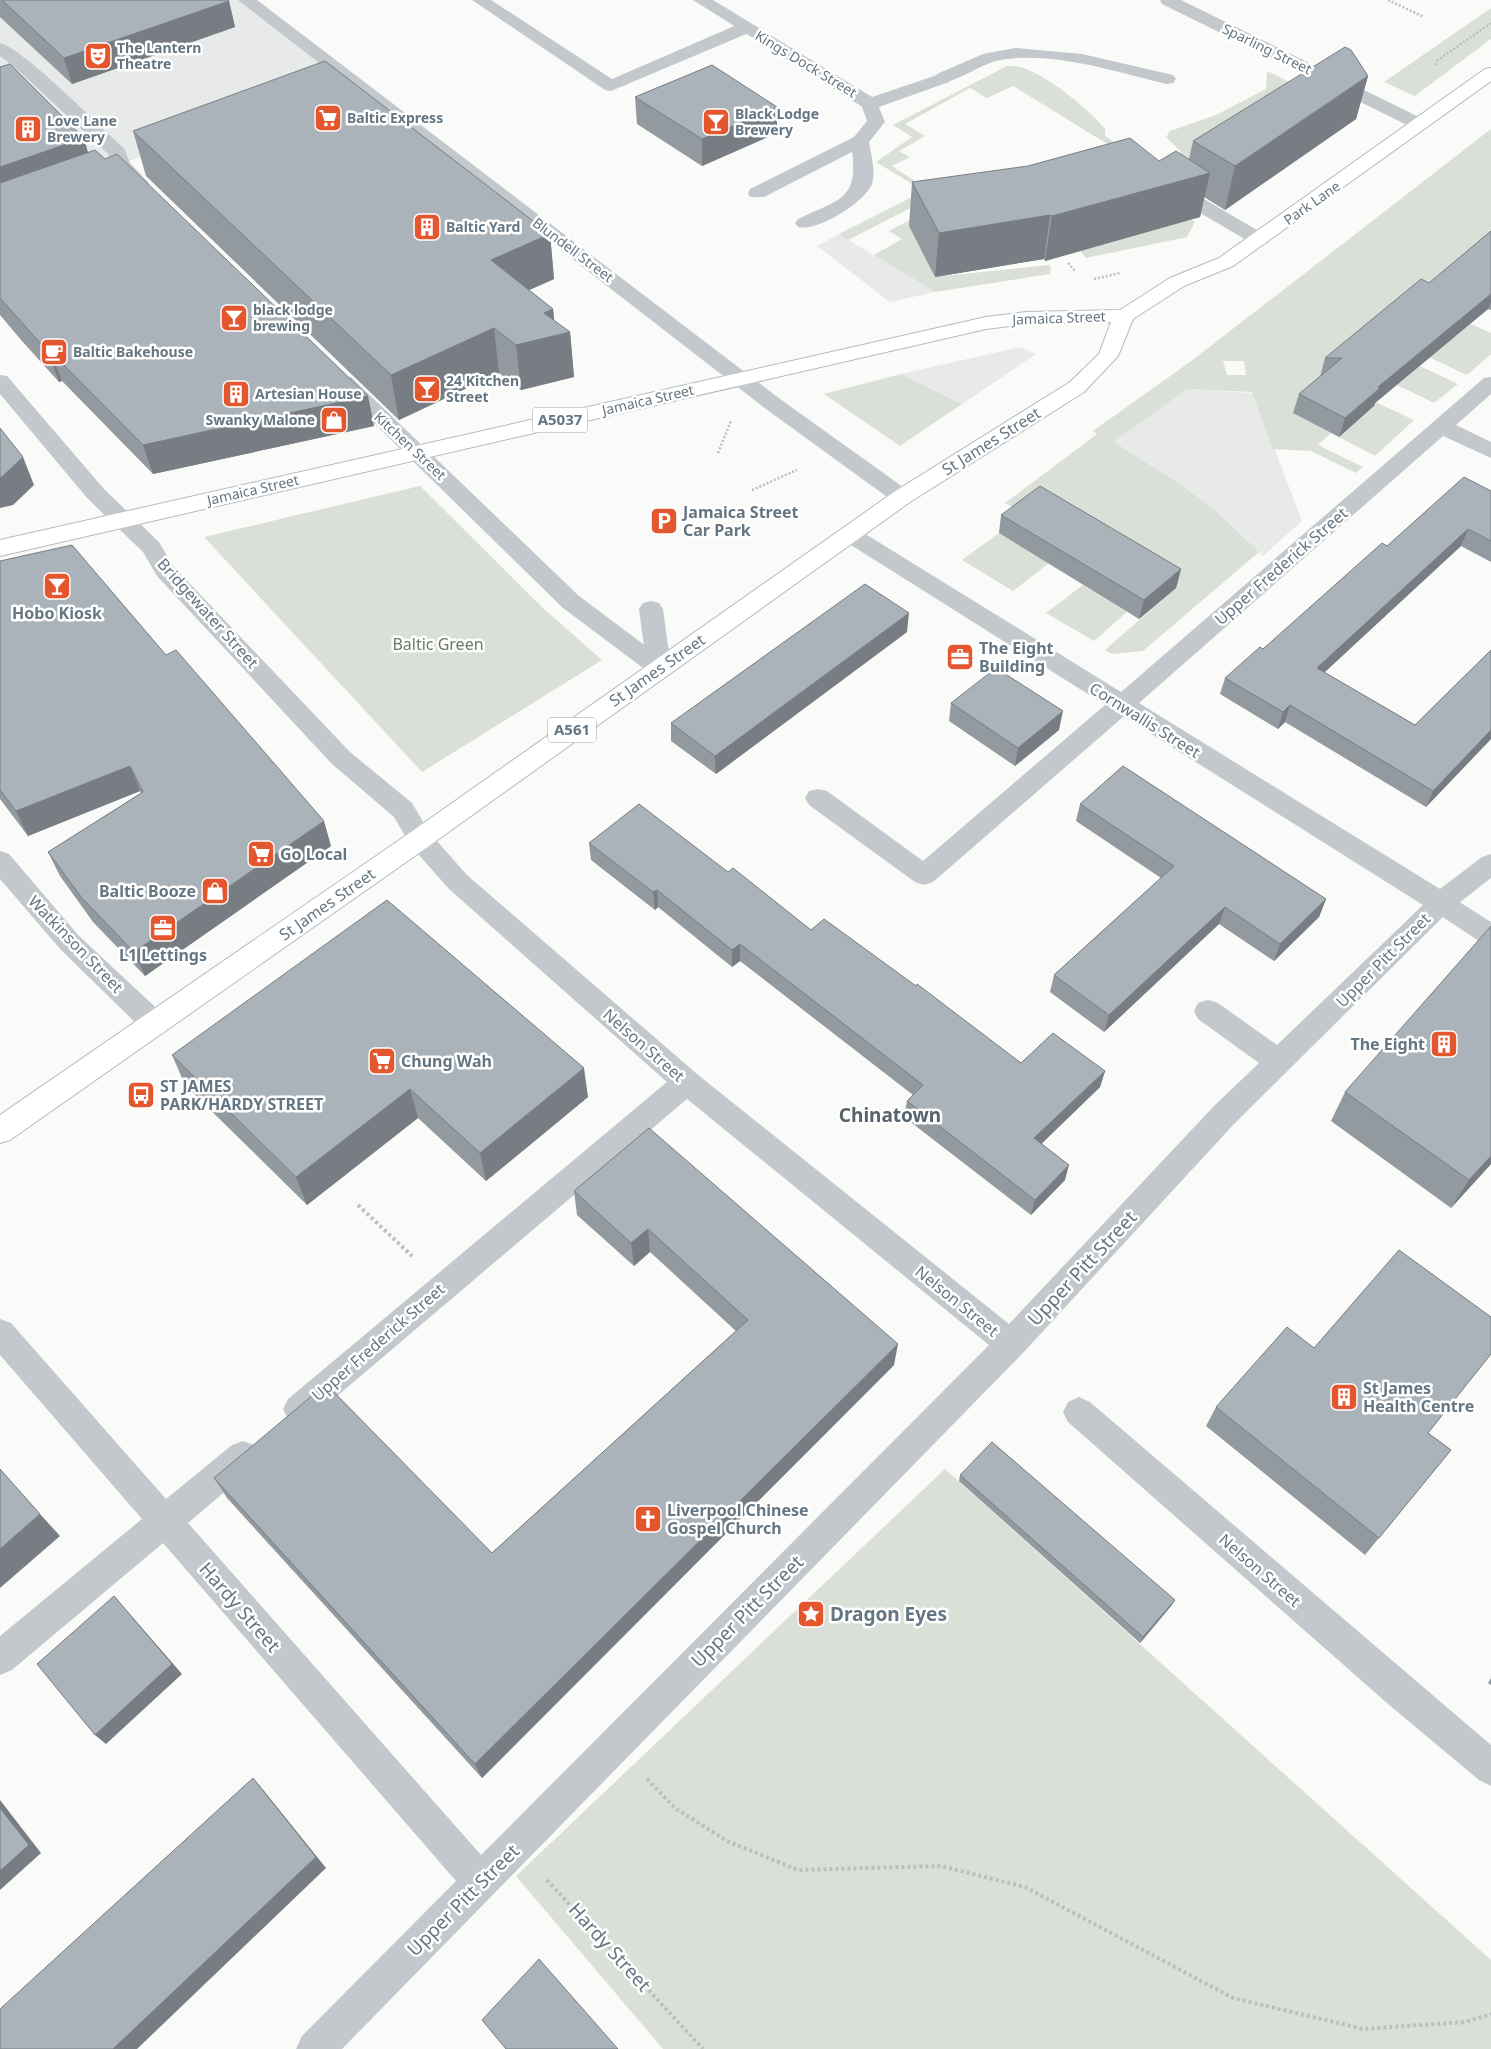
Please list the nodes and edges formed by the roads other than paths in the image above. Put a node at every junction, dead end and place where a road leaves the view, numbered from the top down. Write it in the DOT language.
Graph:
graph roads {
  1 [pos="246,0"];
  2 [pos="480,0"];
  3 [pos="701,0"];
  4 [pos="1168,0"];
  5 [pos="745,28"];
  6 [pos="0,48"];
  7 [pos="1491,73"];
  8 [pos="1167,79"];
  9 [pos="870,104"];
  10 [pos="1421,126"];
  11 [pos="860,141"];
  12 [pos="1157,178"];
  13 [pos="757,193"];
  14 [pos="156,198"];
  15 [pos="805,224"];
  16 [pos="1260,240"];
  17 [pos="1124,316"];
  18 [pos="330,369"];
  19 [pos="741,378"];
  20 [pos="0,381"];
  21 [pos="1491,383"];
  22 [pos="1441,426"];
  23 [pos="1491,451"];
  24 [pos="417,453"];
  25 [pos="902,497"];
  26 [pos="125,520"];
  27 [pos="851,535"];
  28 [pos="0,548"];
  29 [pos="651,609"];
  30 [pos="659,668"];
  31 [pos="1121,705"];
  32 [pos="818,798"];
  33 [pos="420,839"];
  34 [pos="0,861"];
  35 [pos="1491,864"];
  36 [pos="1441,903"];
  37 [pos="1491,936"];
  38 [pos="1208,1011"];
  39 [pos="155,1024"];
  40 [pos="1279,1062"];
  41 [pos="686,1082"];
  42 [pos="0,1131"];
  43 [pos="0,1333"];
  44 [pos="1011,1344"];
  45 [pos="1079,1412"];
  46 [pos="165,1522"];
  47 [pos="0,1658"];
  48 [pos="1491,1768"];
  49 [pos="480,1881"];
  50 [pos="315,2049"];
  1 -- 19 [label="street, Blundell Street"];
  2 -- 5 [label="street"];
  3 -- 5 [label="street, Kings Dock Street"];
  4 -- 10 [label="street, Sparling Street"];
  5 -- 9 [label="street, Kings Dock Street"];
  6 -- 14 [label="street"];
  7 -- 10 [label="main road, Park Lane"];
  8 -- 9 [label="street, Kings Dock Street"];
  9 -- 11 [label="street"];
  10 -- 16 [label="main road, Park Lane"];
  11 -- 13 [label="street"];
  11 -- 15 [label="street"];
  12 -- 16 [label="street"];
  16 -- 17 [label="main road, Park Lane"];
  17 -- 19 [label="main road, Jamaica Street / A5037"];
  17 -- 25 [label="main road, St James Street / A561"];
  18 -- 24 [label="street, Kitchen Street"];
  19 -- 24 [label="main road, Jamaica Street / A5037"];
  19 -- 25 [label="street, Blundell Street"];
  20 -- 26 [label="street, Bridgewater Street"];
  21 -- 22 [label="street, Upper Frederick Street"];
  22 -- 23 [label="street"];
  22 -- 31 [label="street, Upper Frederick Street"];
  24 -- 26 [label="main road, Jamaica Street / A5037"];
  24 -- 30 [label="street, Kitchen Street"];
  25 -- 27 [label="main road, St James Street / A561"];
  26 -- 28 [label="main road, Jamaica Street / A5037"];
  26 -- 33 [label="street, Bridgewater Street"];
  27 -- 30 [label="main road, St James Street / A561"];
  27 -- 31 [label="street, Cornwallis Street"];
  29 -- 30 [label="street"];
  30 -- 33 [label="main road, St James Street / A561"];
  31 -- 32 [label="street, Upper Frederick Street"];
  31 -- 36 [label="street, Cornwallis Street"];
  33 -- 39 [label="main road, St James Street / A561"];
  33 -- 41 [label="street, Nelson Street"];
  34 -- 39 [label="street, Watkinson Street"];
  35 -- 36 [label="street, Upper Pitt Street"];
  36 -- 37 [label="street, Cornwallis Street"];
  36 -- 40 [label="street, Upper Pitt Street"];
  38 -- 40 [label="street"];
  39 -- 42 [label="main road, St James Street / A561"];
  40 -- 44 [label="street, Upper Pitt Street"];
  41 -- 44 [label="street, Nelson Street"];
  41 -- 46 [label="street, Upper Frederick Street"];
  43 -- 46 [label="street, Hardy Street"];
  44 -- 49 [label="street, Upper Pitt Street"];
  45 -- 48 [label="street, Nelson Street"];
  46 -- 47 [label="street, Upper Frederick Street"];
  46 -- 49 [label="street, Hardy Street"];
  49 -- 50 [label="street, Upper Pitt Street"];
}
